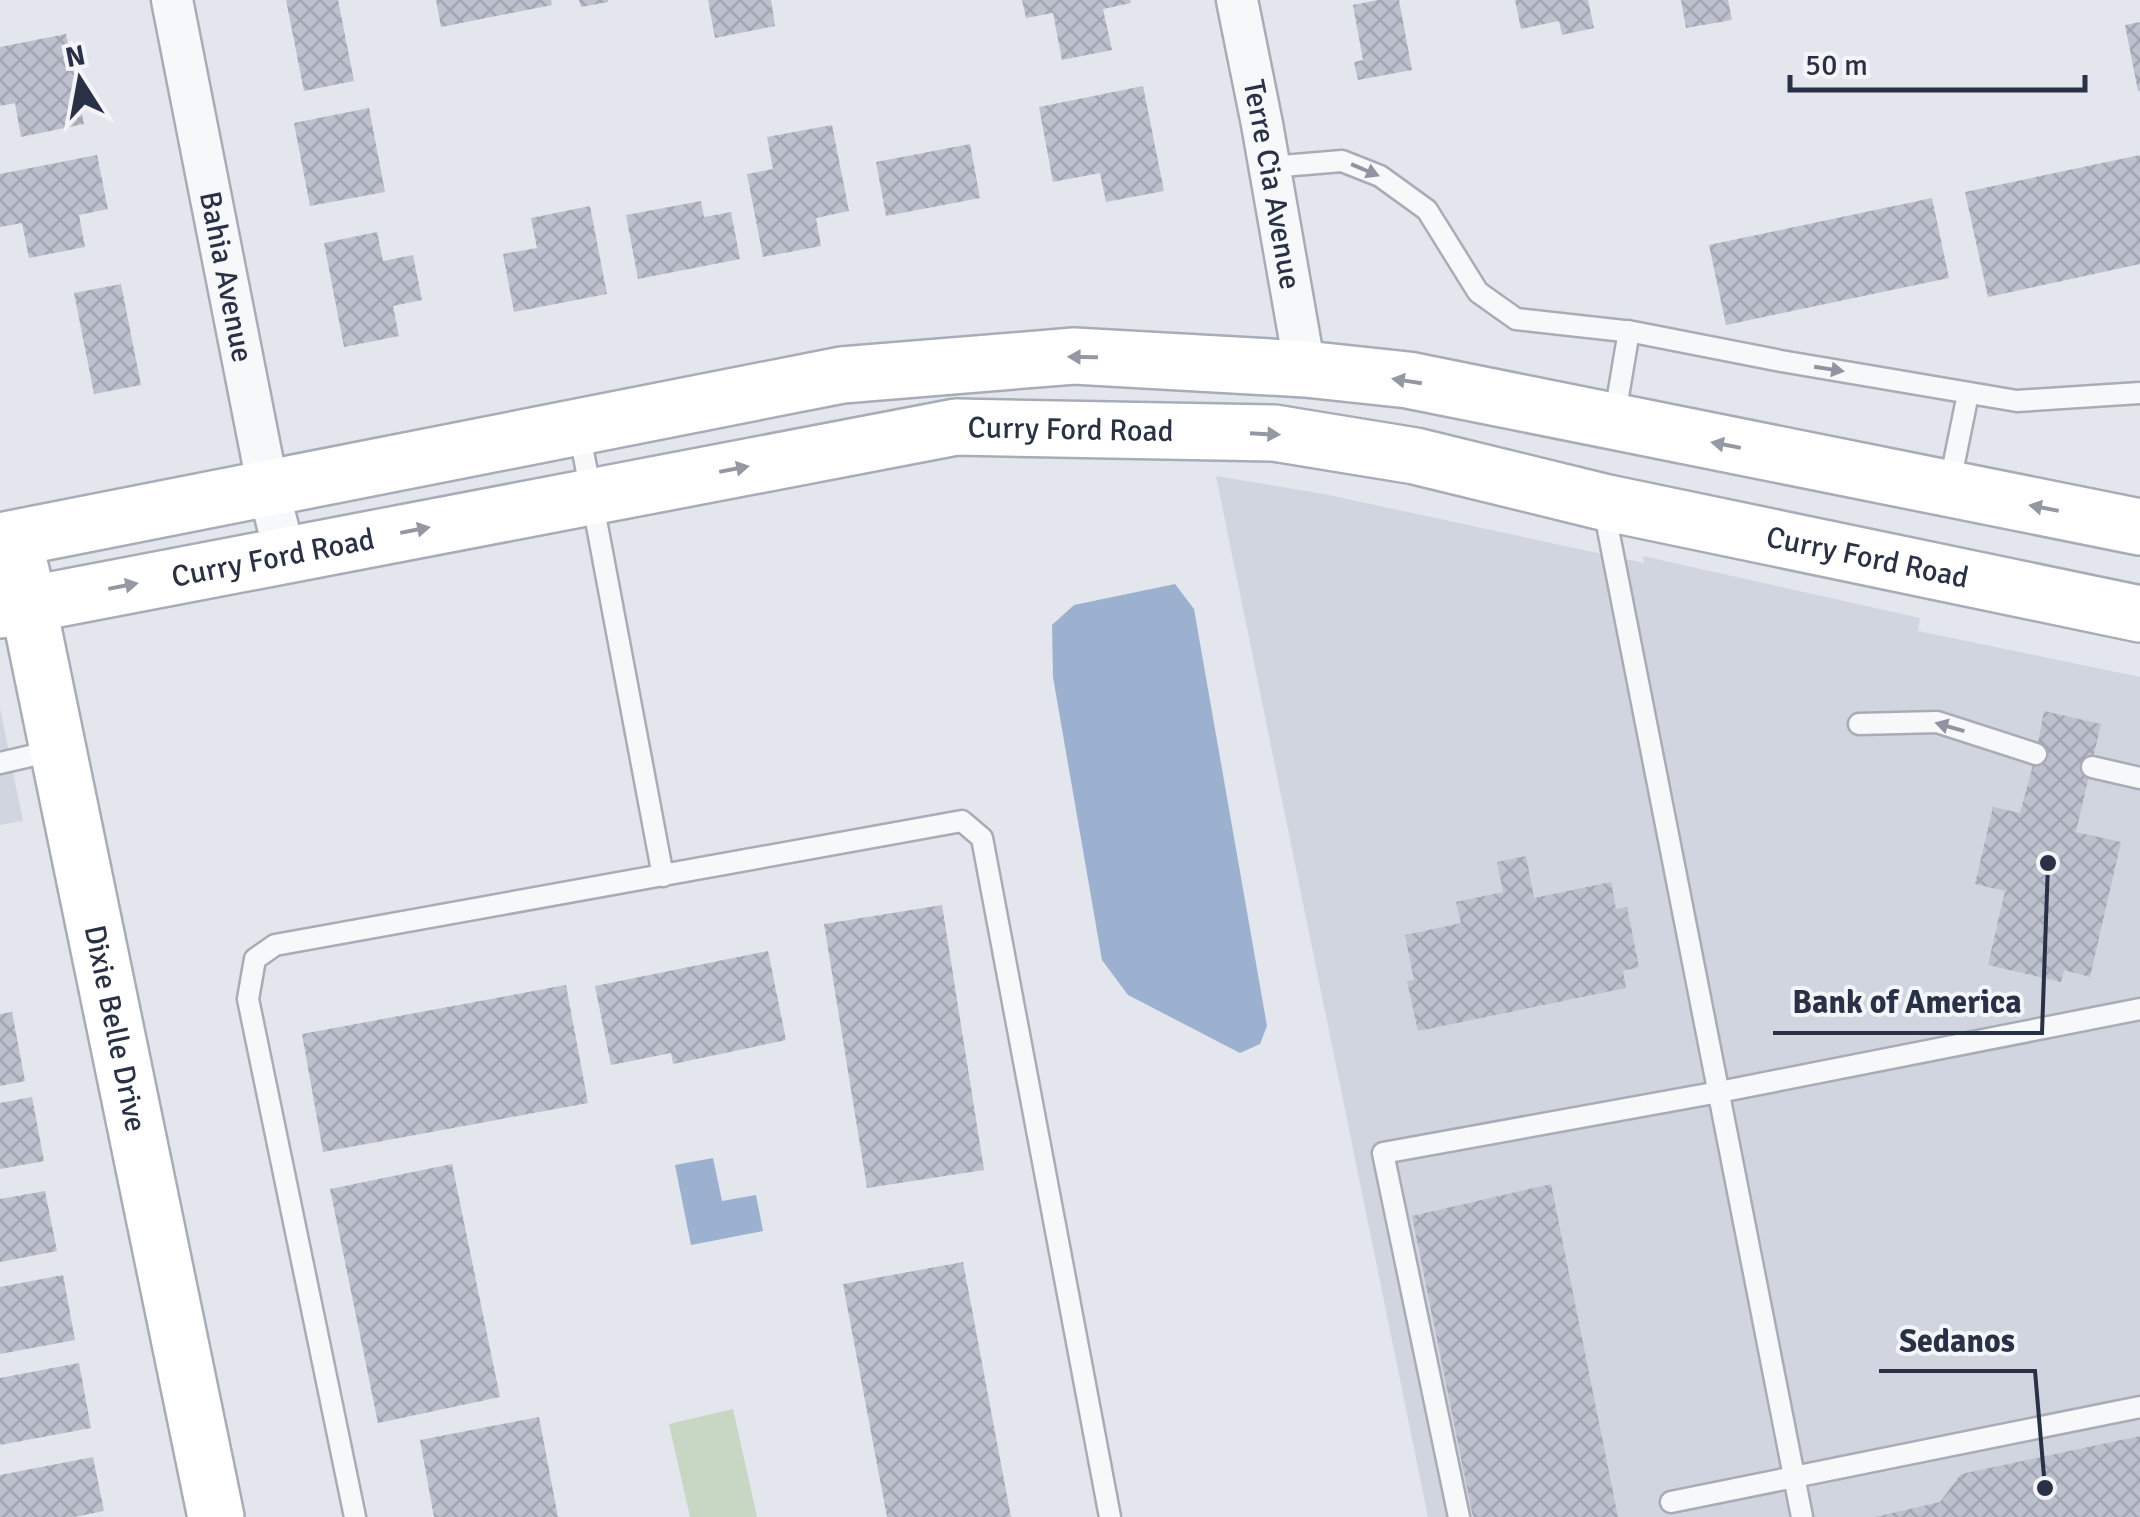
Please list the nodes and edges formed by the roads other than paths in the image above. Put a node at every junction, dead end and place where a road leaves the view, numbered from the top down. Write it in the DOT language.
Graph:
graph roads {
  1 [pos="172,0"];
  2 [pos="1236,0"];
  3 [pos="1270,168"];
  4 [pos="1629,331"];
  5 [pos="1305,370"];
  6 [pos="2140,393"];
  7 [pos="1968,394"];
  8 [pos="1614,422"];
  9 [pos="956,426"];
  10 [pos="578,427"];
  11 [pos="268,488"];
  12 [pos="1948,489"];
  13 [pos="591,496"];
  14 [pos="1603,502"];
  15 [pos="2140,528"];
  16 [pos="8,539"];
  17 [pos="285,554"];
  18 [pos="14,607"];
  19 [pos="2140,614"];
  20 [pos="1859,724"];
  21 [pos="58,750"];
  22 [pos="2036,754"];
  23 [pos="0,763"];
  24 [pos="2092,767"];
  25 [pos="2140,778"];
  26 [pos="663,876"];
  27 [pos="2140,1009"];
  28 [pos="1719,1092"];
  29 [pos="2140,1407"];
  30 [pos="1794,1477"];
  31 [pos="1670,1502"];
  32 [pos="216,1517"];
  33 [pos="356,1517"];
  34 [pos="1110,1517"];
  35 [pos="1458,1517"];
  36 [pos="1802,1517"];
  1 -- 11 [label="street, Bahia Avenue"];
  2 -- 3 [label="street, Terre Cia Avenue"];
  3 -- 4 [label="lane, one-way"];
  3 -- 5 [label="street, Terre Cia Avenue"];
  4 -- 7 [label="lane, one-way"];
  4 -- 8 [label="lane"];
  8 -- 5 [label="main road, Curry Ford Road, one-way"];
  5 -- 9 [label="main road"];
  5 -- 10 [label="main road, Curry Ford Road, one-way"];
  6 -- 7 [label="lane"];
  7 -- 12 [label="lane"];
  12 -- 8 [label="main road, Curry Ford Road, one-way"];
  13 -- 9 [label="main road, Curry Ford Road, one-way"];
  9 -- 14 [label="main road, Curry Ford Road, one-way"];
  10 -- 11 [label="main road, Curry Ford Road"];
  10 -- 13 [label="lane"];
  11 -- 16 [label="main road, Curry Ford Road"];
  11 -- 17 [label="street, Bahia Avenue"];
  15 -- 12 [label="main road, Curry Ford Road, one-way"];
  17 -- 13 [label="main road, Curry Ford Road, one-way"];
  13 -- 26 [label="lane"];
  14 -- 19 [label="main road, Curry Ford Road"];
  14 -- 28 [label="lane"];
  16 -- 18 [label="main road, Dixie Belle Drive"];
  18 -- 17 [label="main road, Curry Ford Road, one-way"];
  18 -- 21 [label="main road, Dixie Belle Drive"];
  22 -- 20 [label="lane, one-way"];
  21 -- 23 [label="lane"];
  21 -- 32 [label="main road, Dixie Belle Drive"];
  24 -- 25 [label="lane"];
  26 -- 33 [label="lane"];
  26 -- 34 [label="lane"];
  27 -- 28 [label="lane"];
  28 -- 30 [label="lane"];
  28 -- 35 [label="lane"];
  29 -- 30 [label="lane"];
  30 -- 31 [label="lane"];
  30 -- 36 [label="lane"];
}
